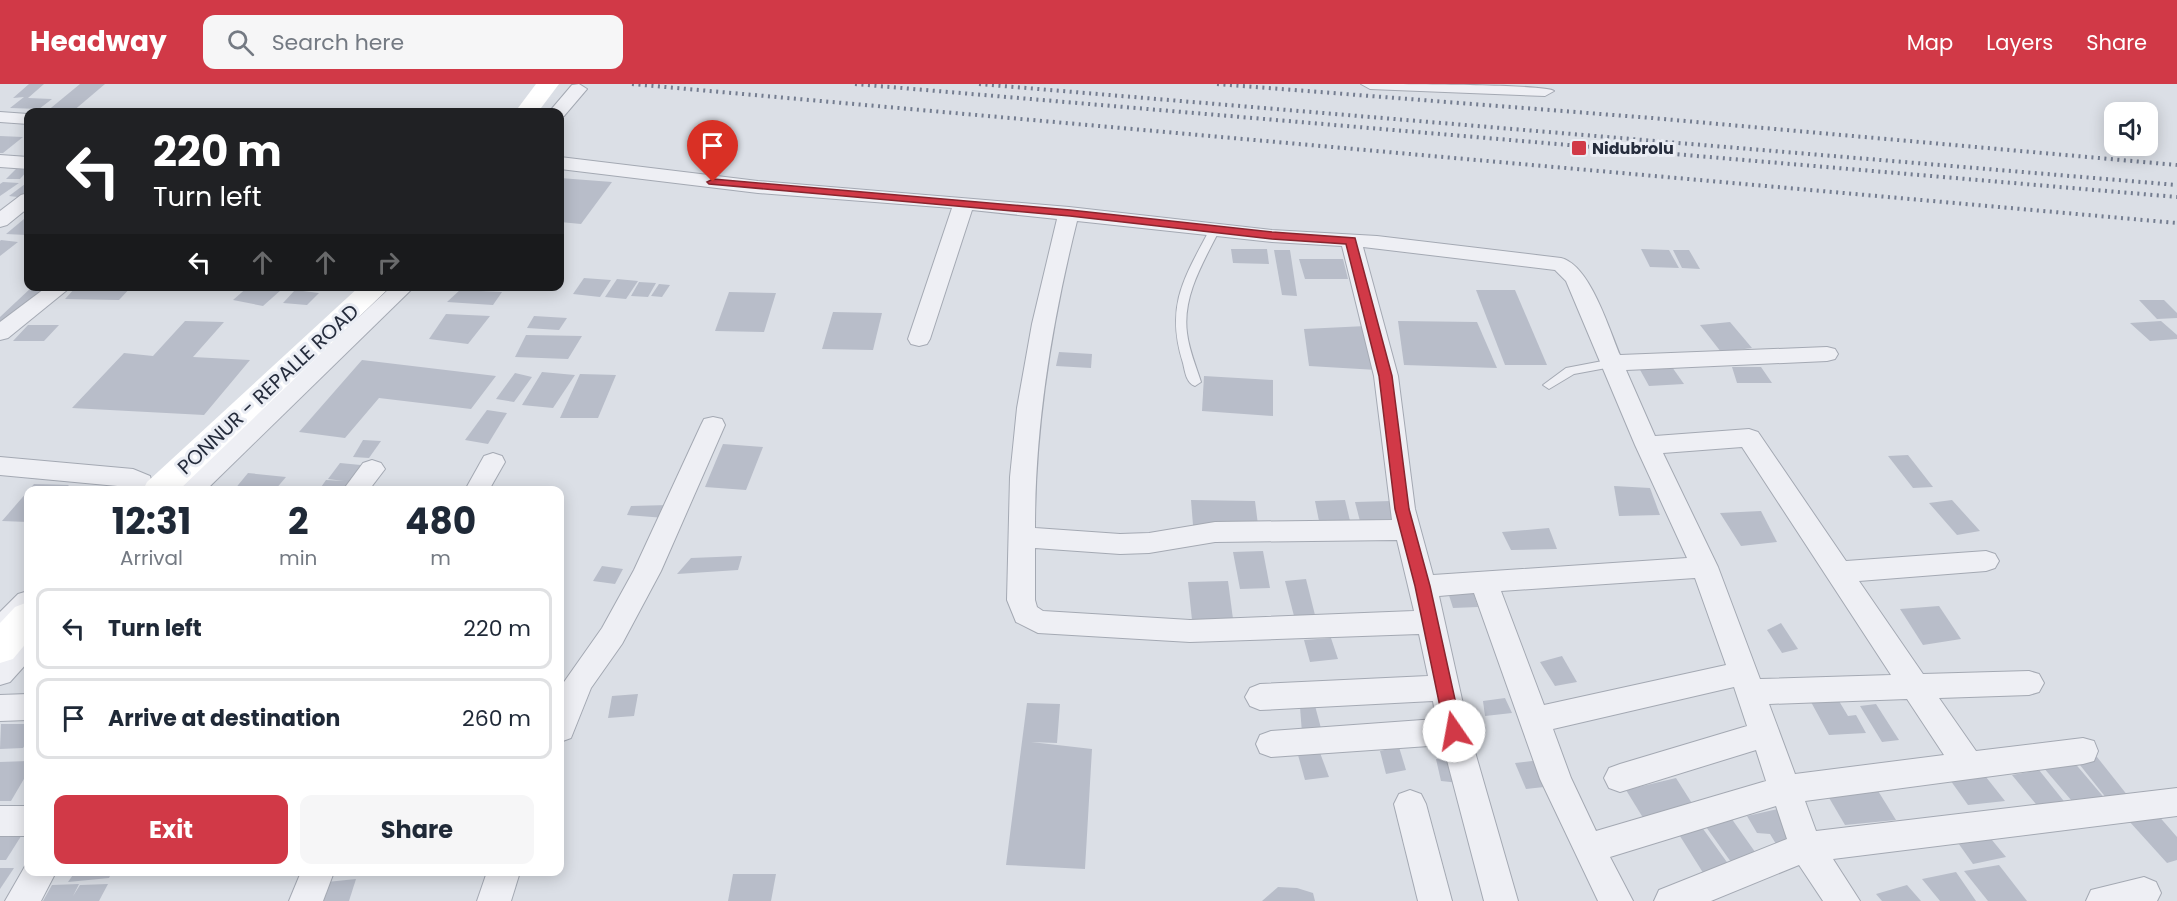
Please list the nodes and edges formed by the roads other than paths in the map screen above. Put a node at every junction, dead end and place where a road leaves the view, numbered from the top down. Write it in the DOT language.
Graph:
graph roads {
  1 [pos="548,84"];
  2 [pos="1370,84"];
  3 [pos="1503,84"];
  4 [pos="578,89"];
  5 [pos="529,108"];
  6 [pos="561,108"];
  7 [pos="0,117"];
  8 [pos="24,119"];
  9 [pos="0,161"];
  10 [pos="24,163"];
  11 [pos="564,163"];
  12 [pos="24,202"];
  13 [pos="964,203"];
  14 [pos="1070,213"];
  15 [pos="0,221"];
  16 [pos="1215,229"];
  17 [pos="1351,241"];
  18 [pos="55,291"];
  19 [pos="372,291"];
  20 [pos="400,291"];
  21 [pos="0,333"];
  22 [pos="918,339"];
  23 [pos="1827,354"];
  24 [pos="1613,363"];
  25 [pos="1195,382"];
  26 [pos="1549,385"];
  27 [pos="713,425"];
  28 [pos="1647,445"];
  29 [pos="493,462"];
  30 [pos="0,466"];
  31 [pos="372,469"];
  32 [pos="141,486"];
  33 [pos="163,486"];
  34 [pos="195,486"];
  35 [pos="358,486"];
  36 [pos="479,486"];
  37 [pos="1407,530"];
  38 [pos="1023,537"];
  39 [pos="1986,561"];
  40 [pos="1706,567"];
  41 [pos="1840,572"];
  42 [pos="1483,581"];
  43 [pos="1423,586"];
  44 [pos="24,606"];
  45 [pos="24,621"];
  46 [pos="1431,621"];
  47 [pos="0,630"];
  48 [pos="0,648"];
  49 [pos="24,648"];
  50 [pos="0,673"];
  51 [pos="569,683"];
  52 [pos="1747,683"];
  53 [pos="2029,683"];
  54 [pos="1917,687"];
  55 [pos="1444,688"];
  56 [pos="1260,697"];
  57 [pos="24,707"];
  58 [pos="0,708"];
  59 [pos="564,709"];
  60 [pos="1534,720"];
  61 [pos="1454,731"];
  62 [pos="1764,734"];
  63 [pos="1271,744"];
  64 [pos="2083,751"];
  65 [pos="1968,766"];
  66 [pos="1620,778"];
  67 [pos="1784,789"];
  68 [pos="2177,802"];
  69 [pos="1410,804"];
  70 [pos="0,821"];
  71 [pos="24,821"];
  72 [pos="1806,847"];
  73 [pos="1588,849"];
  74 [pos="38,876"];
  75 [pos="316,876"];
  76 [pos="503,876"];
  77 [pos="2144,893"];
  78 [pos="22,901"];
  79 [pos="306,901"];
  80 [pos="494,901"];
  81 [pos="1436,901"];
  82 [pos="1501,901"];
  83 [pos="1616,901"];
  84 [pos="1671,901"];
  85 [pos="1843,901"];
  86 [pos="2103,901"];
  1 -- 5 [label="main road"];
  2 -- 3 [label="street"];
  4 -- 6 [label="street"];
  7 -- 8 [label="street"];
  9 -- 10 [label="street"];
  11 -- 13 [label="street"];
  12 -- 15 [label="street"];
  13 -- 14 [label="street"];
  13 -- 22 [label="street"];
  14 -- 16 [label="street"];
  14 -- 38 [label="street"];
  16 -- 17 [label="street"];
  16 -- 25 [label="lane"];
  17 -- 24 [label="street"];
  17 -- 37 [label="street"];
  18 -- 21 [label="street"];
  19 -- 33 [label="main road, PONNUR - REPALLE ROAD"];
  20 -- 34 [label="street"];
  23 -- 24 [label="street"];
  24 -- 26 [label="lane"];
  24 -- 28 [label="street"];
  27 -- 51 [label="street"];
  28 -- 40 [label="street"];
  28 -- 41 [label="street"];
  29 -- 36 [label="street"];
  30 -- 32 [label="street"];
  31 -- 35 [label="street"];
  37 -- 38 [label="street"];
  37 -- 43 [label="street"];
  38 -- 46 [label="street"];
  39 -- 41 [label="street"];
  40 -- 42 [label="street"];
  40 -- 52 [label="street"];
  41 -- 54 [label="street"];
  42 -- 43 [label="street"];
  42 -- 60 [label="street"];
  43 -- 46 [label="street"];
  44 -- 47 [label="street"];
  45 -- 48 [label="main road"];
  46 -- 55 [label="street"];
  49 -- 50 [label="street"];
  51 -- 59 [label="street"];
  52 -- 54 [label="street"];
  52 -- 60 [label="street"];
  52 -- 62 [label="street"];
  53 -- 54 [label="street"];
  54 -- 65 [label="street"];
  55 -- 56 [label="street"];
  55 -- 61 [label="street"];
  57 -- 58 [label="street"];
  60 -- 73 [label="street"];
  61 -- 63 [label="street"];
  61 -- 82 [label="street"];
  62 -- 66 [label="street"];
  62 -- 67 [label="street"];
  64 -- 65 [label="street"];
  65 -- 67 [label="street"];
  67 -- 72 [label="street"];
  67 -- 73 [label="street"];
  68 -- 72 [label="street"];
  69 -- 81 [label="street"];
  70 -- 71 [label="street"];
  72 -- 84 [label="street"];
  72 -- 85 [label="street"];
  73 -- 83 [label="street"];
  74 -- 78 [label="street"];
  75 -- 79 [label="street"];
  76 -- 80 [label="street"];
  77 -- 86 [label="street"];
}
